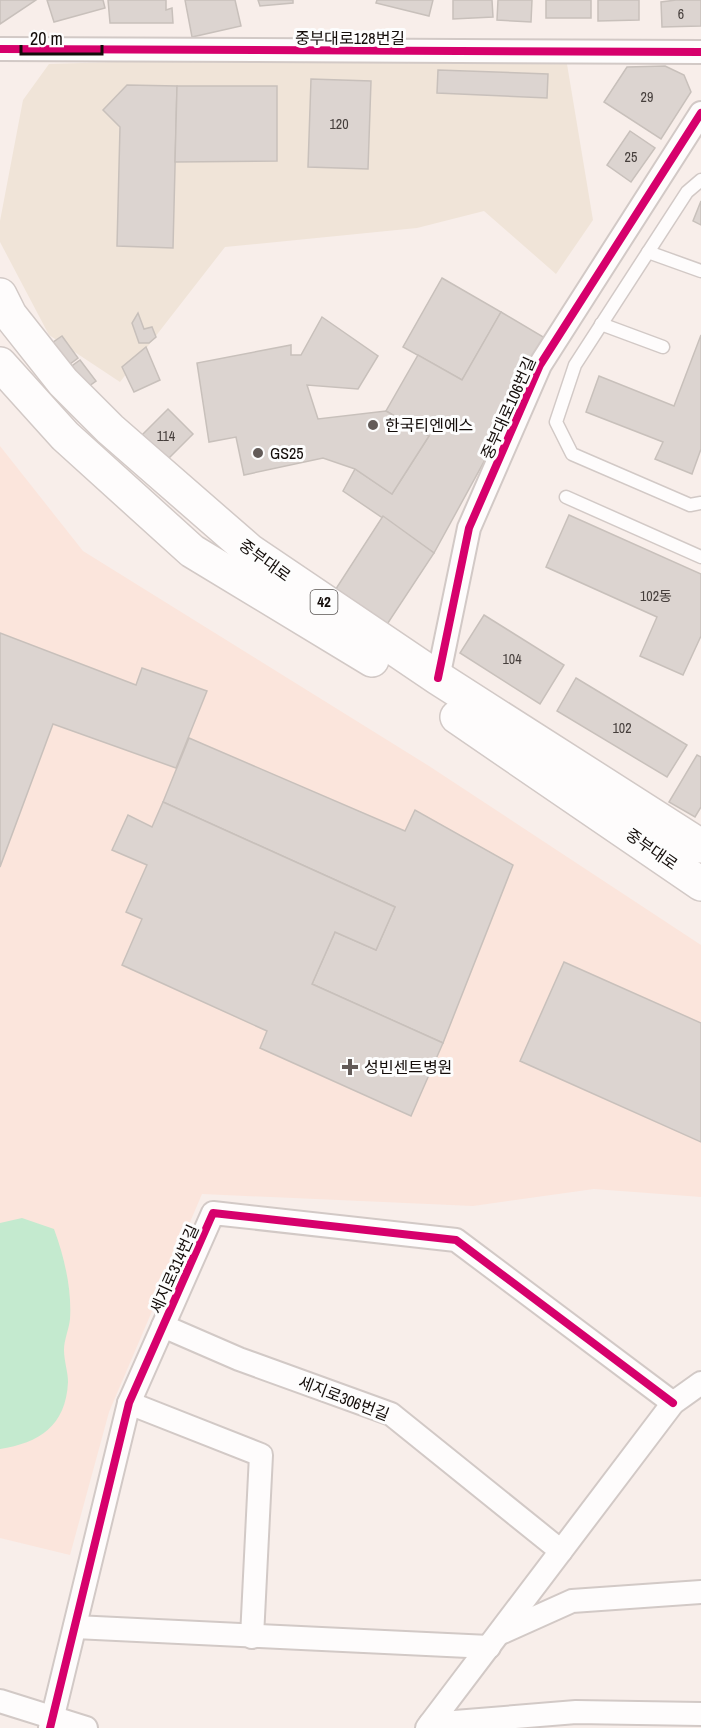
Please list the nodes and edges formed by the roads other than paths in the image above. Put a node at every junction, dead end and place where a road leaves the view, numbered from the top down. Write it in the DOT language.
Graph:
graph roads {
  1 [pos="0,49"];
  2 [pos="701,52"];
  3 [pos="701,113"];
  4 [pos="701,180"];
  5 [pos="648,252"];
  6 [pos="701,271"];
  7 [pos="0,295"];
  8 [pos="601,324"];
  9 [pos="663,347"];
  10 [pos="0,364"];
  11 [pos="566,497"];
  12 [pos="701,503"];
  13 [pos="701,557"];
  14 [pos="438,678"];
  15 [pos="701,846"];
  16 [pos="701,884"];
  17 [pos="163,1326"];
  18 [pos="701,1383"];
  19 [pos="129,1403"];
  20 [pos="673,1403"];
  21 [pos="561,1551"];
  22 [pos="701,1592"];
  23 [pos="75,1627"];
  24 [pos="252,1637"];
  25 [pos="494,1641"];
  26 [pos="0,1701"];
  27 [pos="701,1714"];
  28 [pos="51,1723"];
  29 [pos="429,1726"];
  30 [pos="86,1728"];
  1 -- 2 [label="street, 중부대로128번길"];
  3 -- 14 [label="street, 중부대로106번길"];
  4 -- 5 [label="lane"];
  5 -- 6 [label="lane"];
  5 -- 8 [label="lane"];
  7 -- 14 [label="main road, 중부대로 / 42"];
  8 -- 9 [label="lane"];
  8 -- 12 [label="lane"];
  10 -- 16 [label="main road, 중부대로 / 42"];
  11 -- 13 [label="lane"];
  14 -- 15 [label="main road, 중부대로 / 42"];
  17 -- 19 [label="street, 세지로314번길"];
  17 -- 20 [label="street, 세지로314번길"];
  17 -- 21 [label="street, 세지로306번길"];
  18 -- 20 [label="street"];
  19 -- 23 [label="street, 세지로314번길"];
  19 -- 24 [label="street"];
  20 -- 21 [label="street"];
  21 -- 25 [label="street"];
  22 -- 25 [label="street"];
  23 -- 24 [label="street"];
  23 -- 28 [label="street, 세지로314번길"];
  24 -- 25 [label="street"];
  25 -- 29 [label="street"];
  26 -- 28 [label="street"];
  27 -- 29 [label="street"];
  28 -- 30 [label="street"];
}
